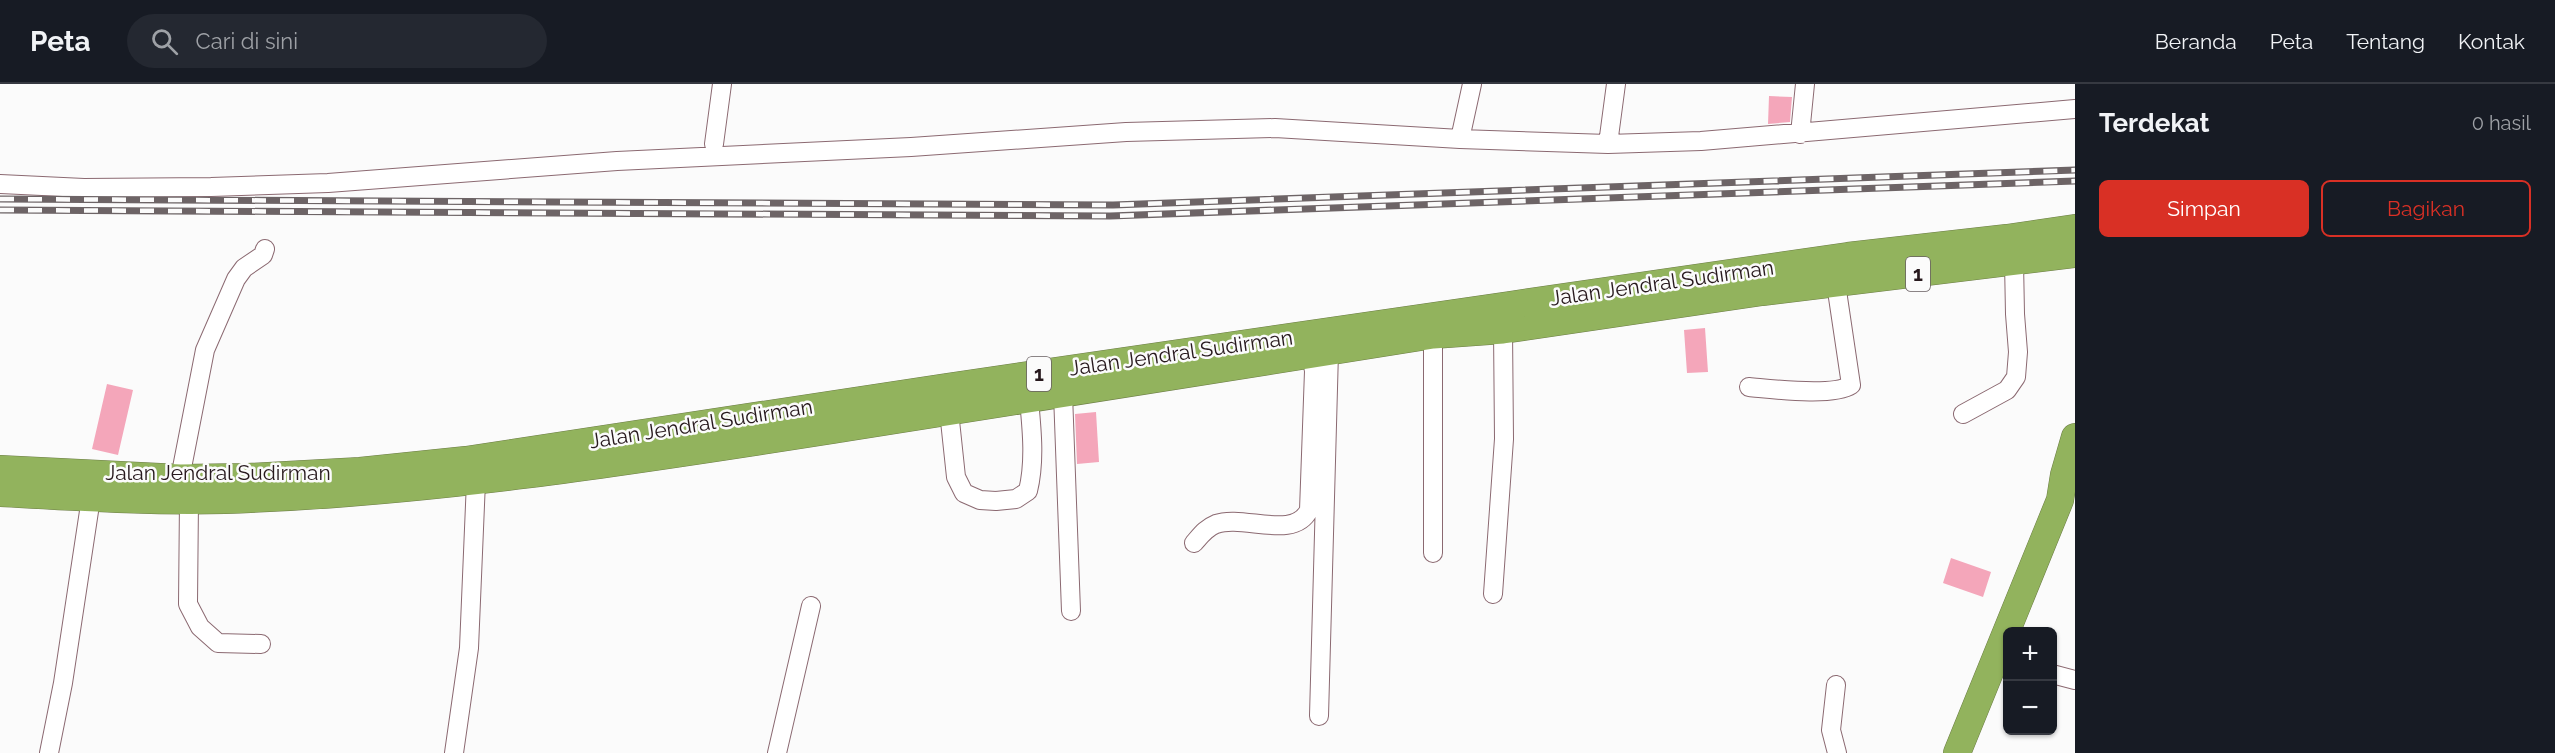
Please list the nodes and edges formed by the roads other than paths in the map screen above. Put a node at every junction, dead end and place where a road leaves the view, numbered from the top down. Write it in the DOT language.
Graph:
graph roads {
  1 [pos="722,84"];
  2 [pos="1473,84"];
  3 [pos="1616,84"];
  4 [pos="1805,84"];
  5 [pos="2075,109"];
  6 [pos="1800,134"];
  7 [pos="1461,139"];
  8 [pos="714,144"];
  9 [pos="1608,144"];
  10 [pos="765,154"];
  11 [pos="678,158"];
  12 [pos="0,184"];
  13 [pos="2075,228"];
  14 [pos="265,249"];
  15 [pos="2075,254"];
  16 [pos="2014,262"];
  17 [pos="1836,284"];
  18 [pos="1503,330"];
  19 [pos="1433,335"];
  20 [pos="1320,354"];
  21 [pos="1749,387"];
  22 [pos="1028,388"];
  23 [pos="1063,394"];
  24 [pos="948,399"];
  25 [pos="1963,414"];
  26 [pos="2075,437"];
  27 [pos="0,469"];
  28 [pos="476,481"];
  29 [pos="184,489"];
  30 [pos="2068,490"];
  31 [pos="0,493"];
  32 [pos="91,498"];
  33 [pos="1194,543"];
  34 [pos="1433,553"];
  35 [pos="1493,594"];
  36 [pos="811,606"];
  37 [pos="1071,611"];
  38 [pos="261,644"];
  39 [pos="2001,660"];
  40 [pos="2057,675"];
  41 [pos="2075,680"];
  42 [pos="1836,685"];
  43 [pos="1319,716"];
  44 [pos="49,753"];
  45 [pos="454,753"];
  46 [pos="777,753"];
  47 [pos="1837,753"];
  48 [pos="1957,753"];
  1 -- 8 [label="street"];
  2 -- 7 [label="street"];
  3 -- 9 [label="street"];
  4 -- 6 [label="street"];
  5 -- 6 [label="street"];
  6 -- 9 [label="street"];
  7 -- 9 [label="street"];
  7 -- 10 [label="street"];
  8 -- 10 [label="street"];
  8 -- 11 [label="street"];
  10 -- 11 [label="street"];
  11 -- 12 [label="street"];
  13 -- 22 [label="highway, Jalan Jendral Sudirman / 1"];
  14 -- 29 [label="street"];
  15 -- 16 [label="highway, 1"];
  16 -- 17 [label="highway, 1"];
  16 -- 25 [label="street"];
  17 -- 18 [label="highway, 1"];
  17 -- 21 [label="street"];
  18 -- 19 [label="highway, 1"];
  18 -- 35 [label="street"];
  19 -- 20 [label="highway, 1"];
  19 -- 34 [label="street"];
  20 -- 23 [label="highway, 1"];
  20 -- 33 [label="street"];
  20 -- 43 [label="street"];
  22 -- 23 [label="highway, 1"];
  22 -- 24 [label="highway, Jalan Jendral Sudirman / 1"];
  22 -- 24 [label="street"];
  23 -- 37 [label="street"];
  24 -- 28 [label="highway, 1"];
  24 -- 29 [label="highway, Jalan Jendral Sudirman / 1"];
  26 -- 30 [label="highway"];
  27 -- 29 [label="highway, Jalan Jendral Sudirman / 1"];
  28 -- 29 [label="highway, 1"];
  28 -- 45 [label="street"];
  29 -- 32 [label="highway, 1"];
  29 -- 38 [label="street"];
  30 -- 39 [label="highway"];
  31 -- 32 [label="highway, 1"];
  32 -- 44 [label="street"];
  36 -- 46 [label="street"];
  39 -- 48 [label="highway"];
  40 -- 41 [label="street"];
  42 -- 47 [label="street"];
}
